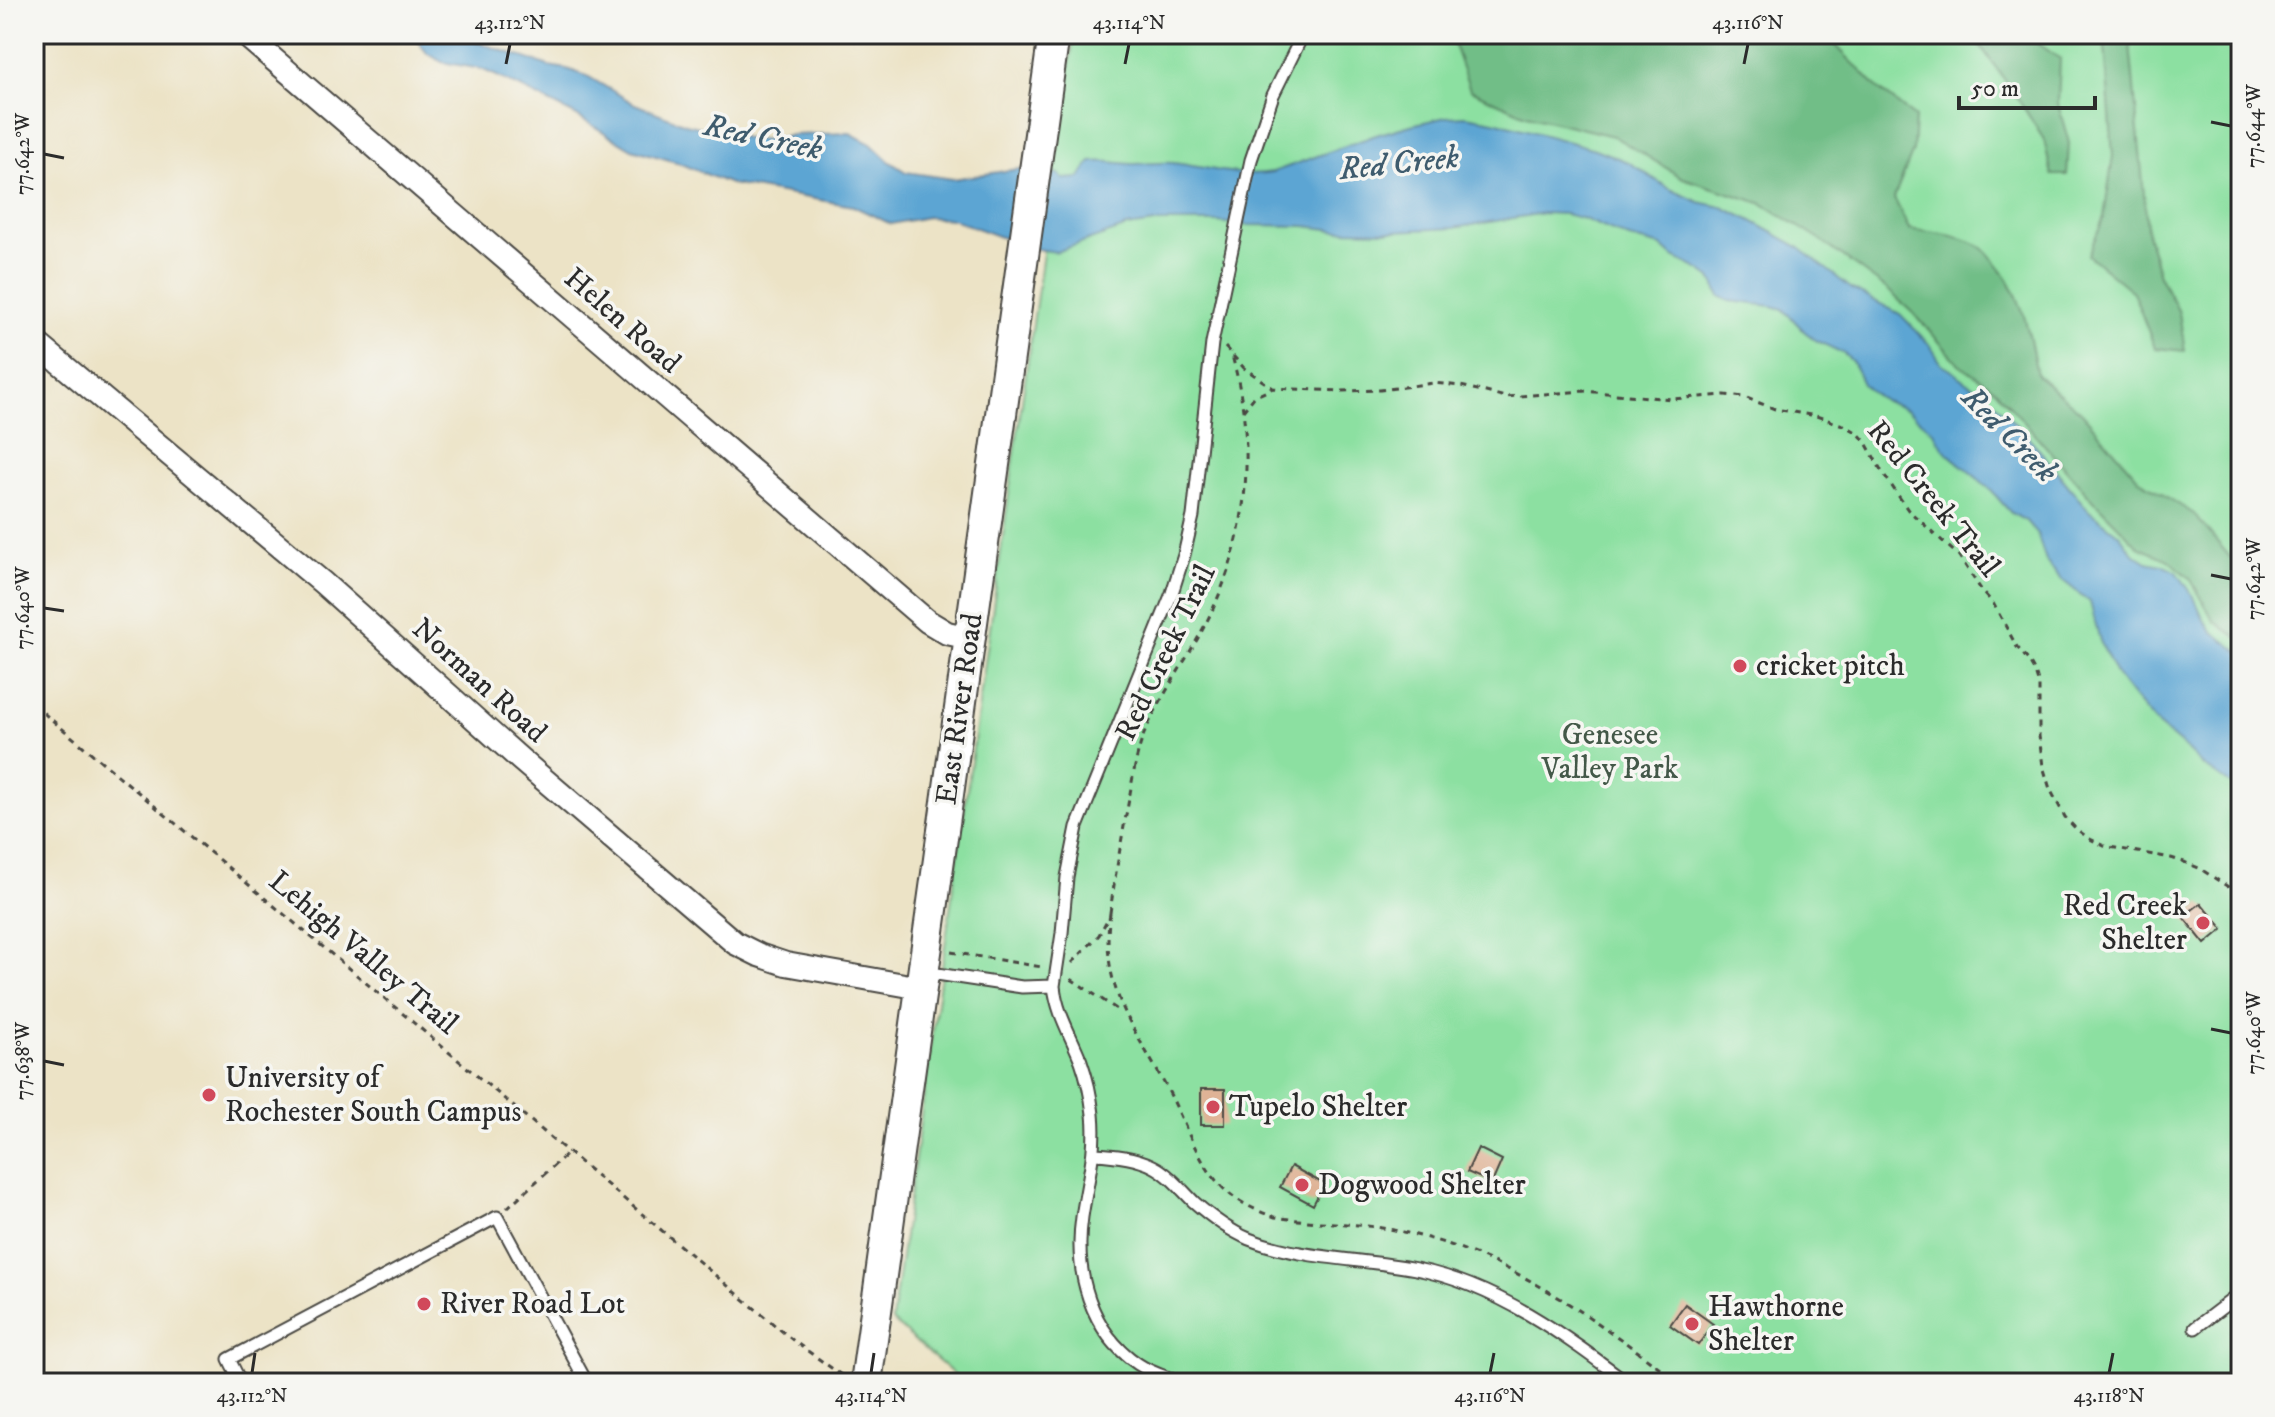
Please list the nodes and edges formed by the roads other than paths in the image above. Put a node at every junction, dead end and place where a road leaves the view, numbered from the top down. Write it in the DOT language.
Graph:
graph roads {
  1 [pos="244,34"];
  2 [pos="1054,34"];
  3 [pos="1303,34"];
  4 [pos="34,341"];
  5 [pos="970,638"];
  6 [pos="922,980"];
  7 [pos="1054,986"];
  8 [pos="1094,1154"];
  9 [pos="2241,1293"];
  10 [pos="2195,1328"];
  11 [pos="241,1383"];
  12 [pos="587,1383"];
  13 [pos="866,1383"];
  14 [pos="1182,1383"];
  15 [pos="1628,1383"];
  1 -- 5 [label="street, Helen Road"];
  2 -- 5 [label="street, East River Road"];
  3 -- 7 [label="lane"];
  4 -- 6 [label="street, Norman Road"];
  5 -- 6 [label="street, East River Road"];
  6 -- 7 [label="lane"];
  6 -- 13 [label="street, East River Road"];
  7 -- 8 [label="lane"];
  8 -- 14 [label="lane"];
  8 -- 15 [label="lane"];
  9 -- 10 [label="lane"];
  11 -- 12 [label="lane"];
}
